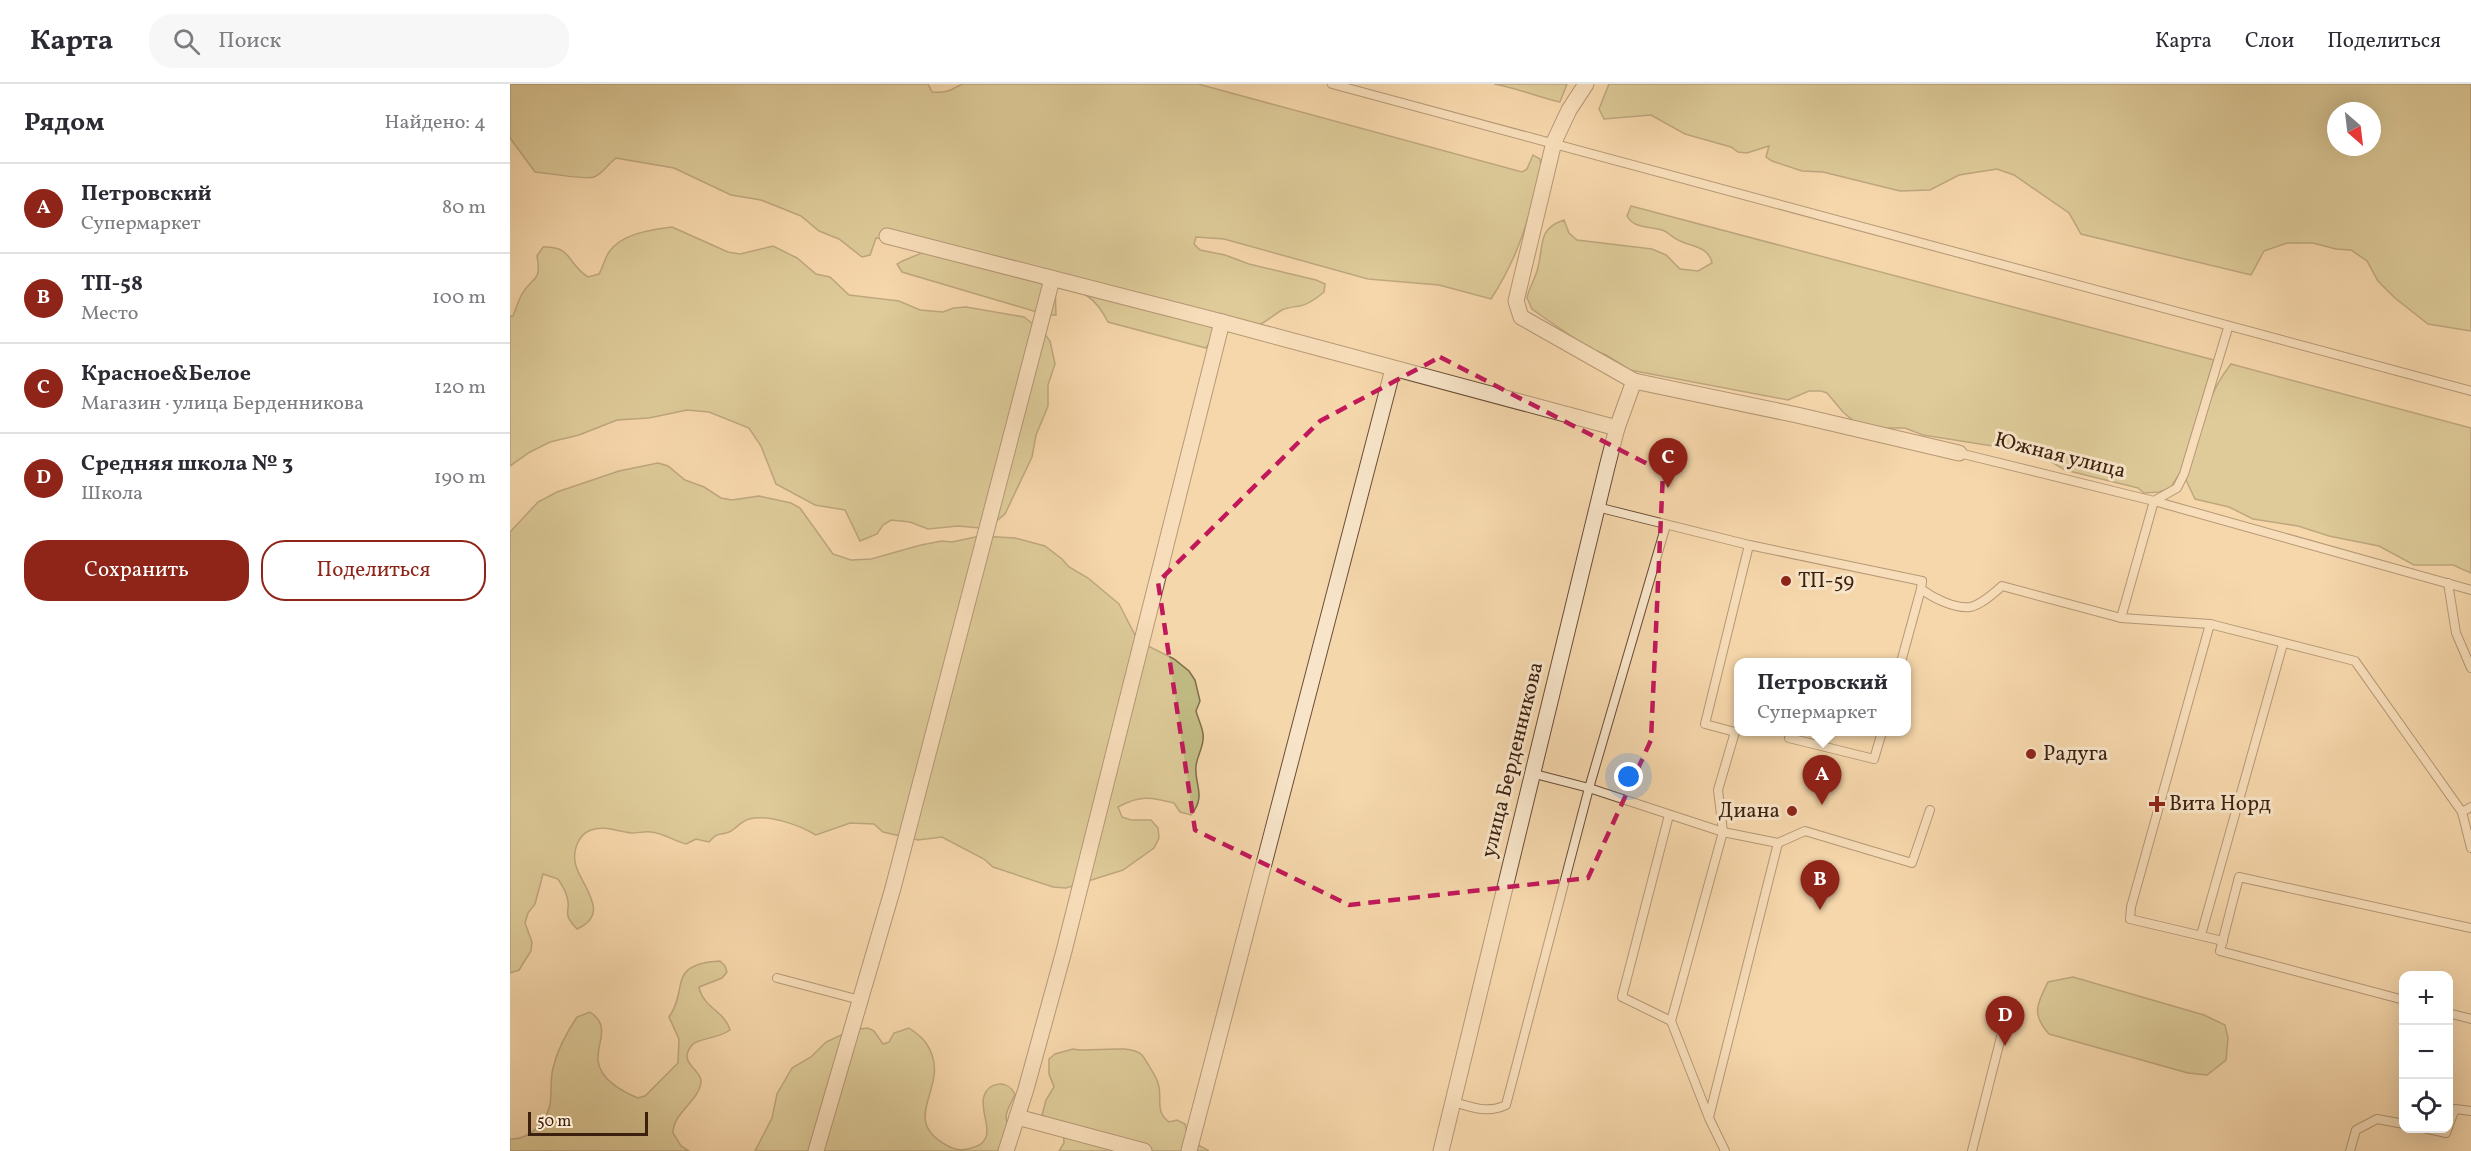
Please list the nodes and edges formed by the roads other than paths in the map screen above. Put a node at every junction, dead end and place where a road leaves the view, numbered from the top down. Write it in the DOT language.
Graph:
graph roads {
  1 [pos="1332,84"];
  2 [pos="1586,84"];
  3 [pos="1554,142"];
  4 [pos="887,236"];
  5 [pos="1052,279"];
  6 [pos="1222,322"];
  7 [pos="2229,328"];
  8 [pos="1393,369"];
  9 [pos="1634,381"];
  10 [pos="2471,391"];
  11 [pos="1617,428"];
  12 [pos="1959,453"];
  13 [pos="2154,501"];
  14 [pos="1597,507"];
  15 [pos="1666,525"];
  16 [pos="1749,545"];
  17 [pos="2448,583"];
  18 [pos="1922,589"];
  19 [pos="2471,590"];
  20 [pos="2121,618"];
  21 [pos="2210,624"];
  22 [pos="2283,644"];
  23 [pos="1902,658"];
  24 [pos="2471,668"];
  25 [pos="1734,732"];
  26 [pos="1734,735"];
  27 [pos="1881,736"];
  28 [pos="1788,738"];
  29 [pos="1531,773"];
  30 [pos="1589,788"];
  31 [pos="2471,807"];
  32 [pos="1930,810"];
  33 [pos="2462,812"];
  34 [pos="1670,814"];
  35 [pos="1723,832"];
  36 [pos="1778,843"];
  37 [pos="2471,848"];
  38 [pos="2471,928"];
  39 [pos="2201,935"];
  40 [pos="2223,941"];
  41 [pos="777,978"];
  42 [pos="2399,999"];
  43 [pos="860,1000"];
  44 [pos="2453,1014"];
  45 [pos="2471,1019"];
  46 [pos="1671,1021"];
  47 [pos="2001,1037"];
  48 [pos="1453,1102"];
  49 [pos="2471,1111"];
  50 [pos="2453,1114"];
  51 [pos="1017,1118"];
  52 [pos="1709,1118"];
  53 [pos="2399,1123"];
  54 [pos="816,1151"];
  55 [pos="1006,1151"];
  56 [pos="1144,1151"];
  57 [pos="1189,1151"];
  58 [pos="1441,1151"];
  59 [pos="1725,1151"];
  60 [pos="1972,1151"];
  61 [pos="2350,1151"];
  1 -- 3 [label="lane"];
  2 -- 3 [label="street, Южная улица"];
  3 -- 7 [label="lane"];
  3 -- 9 [label="street, Южная улица"];
  4 -- 5 [label="street"];
  5 -- 6 [label="street"];
  5 -- 43 [label="street"];
  6 -- 8 [label="street"];
  6 -- 51 [label="street"];
  7 -- 10 [label="lane"];
  7 -- 13 [label="lane"];
  8 -- 11 [label="street"];
  8 -- 57 [label="street"];
  9 -- 11 [label="street, улица Берденникова"];
  9 -- 12 [label="street, Южная улица"];
  11 -- 14 [label="street, улица Берденникова"];
  12 -- 13 [label="lane, Южная улица"];
  13 -- 17 [label="lane, Южная улица"];
  13 -- 20 [label="lane"];
  14 -- 15 [label="lane"];
  14 -- 29 [label="street, улица Берденникова"];
  15 -- 16 [label="lane"];
  15 -- 30 [label="lane"];
  16 -- 18 [label="lane"];
  16 -- 25 [label="lane"];
  17 -- 19 [label="lane, Южная улица"];
  17 -- 24 [label="lane"];
  18 -- 20 [label="lane"];
  18 -- 23 [label="lane"];
  20 -- 21 [label="lane"];
  21 -- 22 [label="lane"];
  21 -- 39 [label="lane"];
  22 -- 33 [label="lane"];
  22 -- 39 [label="lane"];
  26 -- 35 [label="lane"];
  27 -- 28 [label="lane"];
  29 -- 30 [label="lane"];
  29 -- 48 [label="street, улица Берденникова"];
  30 -- 34 [label="lane"];
  30 -- 48 [label="lane"];
  31 -- 33 [label="lane"];
  32 -- 36 [label="lane"];
  33 -- 37 [label="lane"];
  34 -- 35 [label="lane"];
  34 -- 46 [label="lane"];
  35 -- 36 [label="lane"];
  35 -- 46 [label="lane"];
  36 -- 52 [label="lane"];
  38 -- 40 [label="lane"];
  39 -- 40 [label="lane"];
  40 -- 42 [label="lane"];
  41 -- 43 [label="lane"];
  43 -- 54 [label="street"];
  44 -- 45 [label="lane"];
  46 -- 52 [label="lane"];
  47 -- 60 [label="lane"];
  48 -- 58 [label="street, улица Берденникова"];
  49 -- 50 [label="lane"];
  51 -- 55 [label="street"];
  51 -- 56 [label="street"];
  52 -- 59 [label="lane"];
  53 -- 61 [label="lane"];
}
